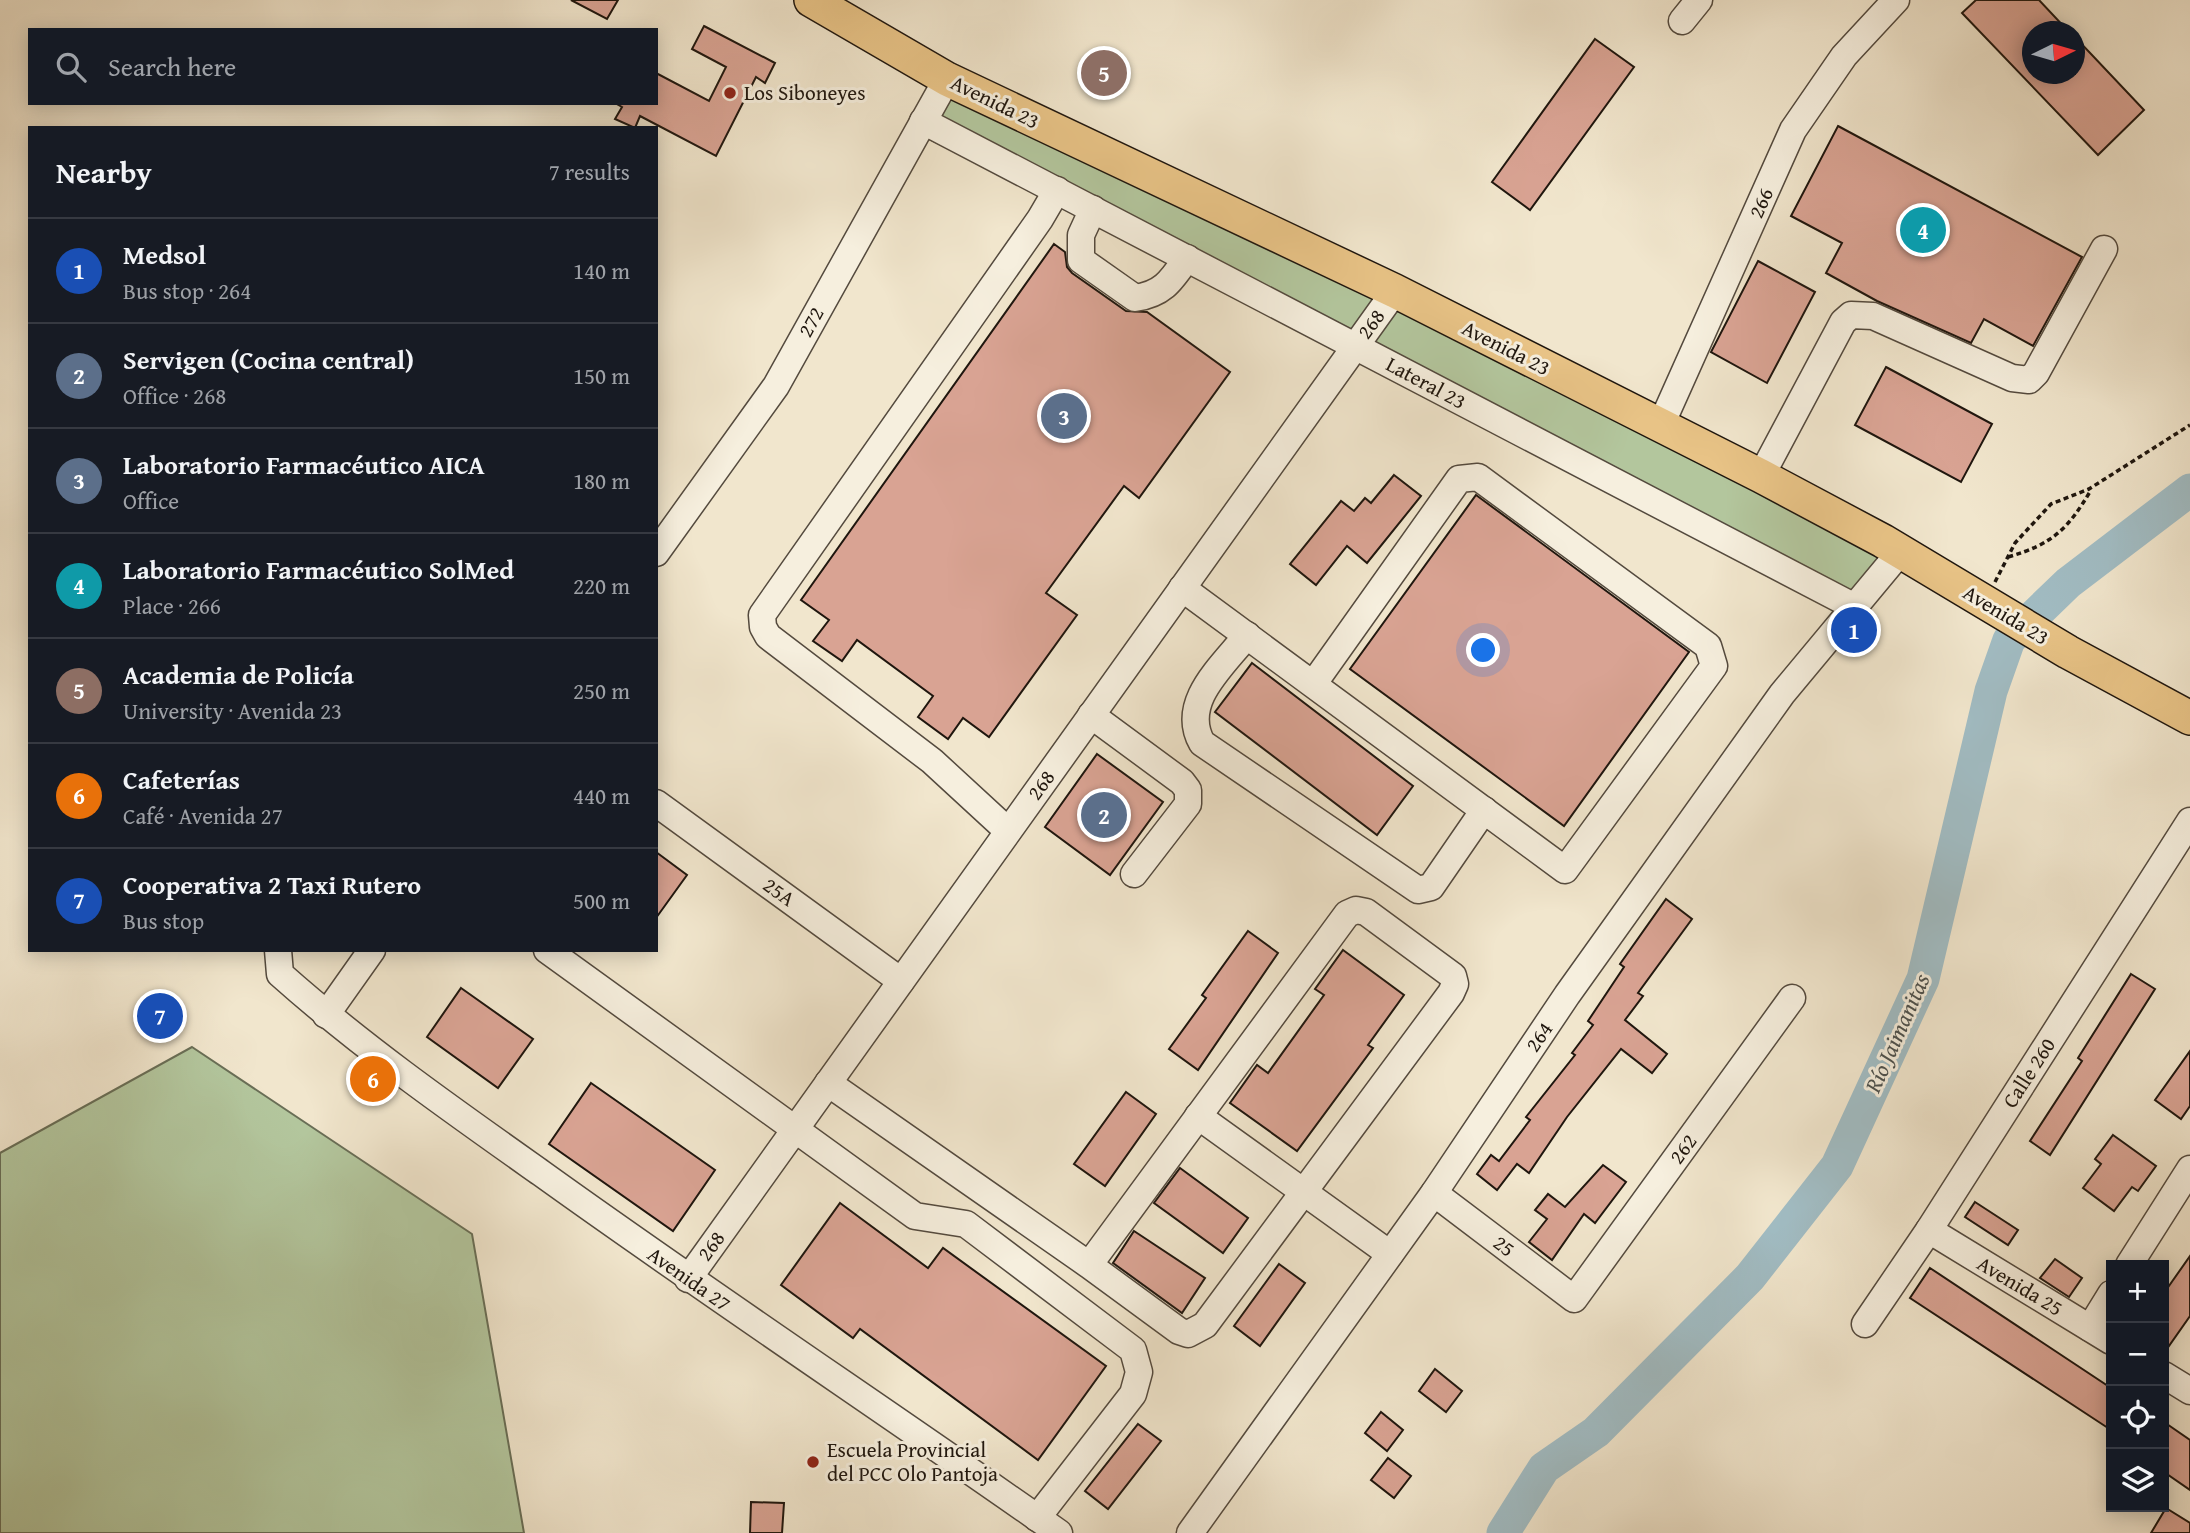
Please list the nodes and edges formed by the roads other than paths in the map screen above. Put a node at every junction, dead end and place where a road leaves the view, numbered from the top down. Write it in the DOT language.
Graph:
graph roads {
  1 [pos="811,0"];
  2 [pos="1699,0"];
  3 [pos="1896,0"];
  4 [pos="1682,21"];
  5 [pos="947,79"];
  6 [pos="923,121"];
  7 [pos="1057,190"];
  8 [pos="1093,209"];
  9 [pos="2104,249"];
  10 [pos="1187,258"];
  11 [pos="1395,291"];
  12 [pos="1356,346"];
  13 [pos="1660,427"];
  14 [pos="1761,476"];
  15 [pos="658,550"];
  16 [pos="1901,551"];
  17 [pos="1182,588"];
  18 [pos="1853,606"];
  19 [pos="1247,635"];
  20 [pos="1314,683"];
  21 [pos="1091,715"];
  22 [pos="2190,718"];
  23 [pos="658,804"];
  24 [pos="1484,810"];
  25 [pos="2190,821"];
  26 [pos="1008,831"];
  27 [pos="1134,874"];
  28 [pos="278,952"];
  29 [pos="371,952"];
  30 [pos="550,952"];
  31 [pos="901,981"];
  32 [pos="1792,998"];
  33 [pos="326,1015"];
  34 [pos="828,1083"];
  35 [pos="1198,1115"];
  36 [pos="795,1129"];
  37 [pos="2190,1169"];
  38 [pos="1303,1192"];
  39 [pos="1434,1193"];
  40 [pos="1929,1230"];
  41 [pos="1390,1254"];
  42 [pos="2132,1260"];
  43 [pos="1089,1265"];
  44 [pos="688,1279"];
  45 [pos="1574,1299"];
  46 [pos="2106,1314"];
  47 [pos="1865,1324"];
  48 [pos="2101,1334"];
  49 [pos="2169,1378"];
  50 [pos="2190,1391"];
  51 [pos="1048,1525"];
  52 [pos="1189,1533"];
  1 -- 5 [label="main road, Avenida 23"];
  2 -- 4 [label="street"];
  3 -- 13 [label="street, 266"];
  5 -- 6 [label="street, 272"];
  5 -- 11 [label="main road, Avenida 23"];
  6 -- 7 [label="street, Lateral 23"];
  6 -- 15 [label="street, 272"];
  7 -- 8 [label="street, Lateral 23"];
  7 -- 26 [label="street"];
  8 -- 10 [label="street, Lateral 23"];
  8 -- 10 [label="street"];
  9 -- 14 [label="street"];
  10 -- 12 [label="street, Lateral 23"];
  11 -- 12 [label="street, 268"];
  11 -- 13 [label="main road, Avenida 23"];
  12 -- 17 [label="street, 268"];
  12 -- 18 [label="street, Lateral 23"];
  13 -- 14 [label="main road, Avenida 23"];
  14 -- 16 [label="main road, Avenida 23"];
  16 -- 18 [label="street, 264"];
  16 -- 22 [label="main road, Avenida 23"];
  17 -- 19 [label="street"];
  17 -- 21 [label="street, 268"];
  18 -- 39 [label="street, 264"];
  19 -- 20 [label="street"];
  19 -- 24 [label="street"];
  20 -- 24 [label="street"];
  20 -- 24 [label="street"];
  21 -- 26 [label="street, 268"];
  21 -- 27 [label="street"];
  23 -- 31 [label="street, 25A"];
  25 -- 40 [label="street, Calle 260"];
  26 -- 31 [label="street, 268"];
  28 -- 33 [label="street, Avenida 27"];
  29 -- 33 [label="street"];
  30 -- 36 [label="street"];
  31 -- 34 [label="street, 268"];
  32 -- 45 [label="street, 262"];
  33 -- 44 [label="street, Avenida 27"];
  34 -- 36 [label="street, 268"];
  34 -- 43 [label="street"];
  35 -- 38 [label="street"];
  35 -- 38 [label="street"];
  35 -- 43 [label="street"];
  36 -- 44 [label="street, 268"];
  36 -- 51 [label="street"];
  37 -- 42 [label="street"];
  38 -- 41 [label="street"];
  38 -- 43 [label="street"];
  39 -- 41 [label="street, 264"];
  39 -- 45 [label="street, 25"];
  40 -- 47 [label="street, Calle 260"];
  40 -- 48 [label="street, Avenida 25"];
  41 -- 52 [label="street, 264"];
  44 -- 51 [label="street, Avenida 27"];
  46 -- 48 [label="street"];
  49 -- 50 [label="street"];
}
